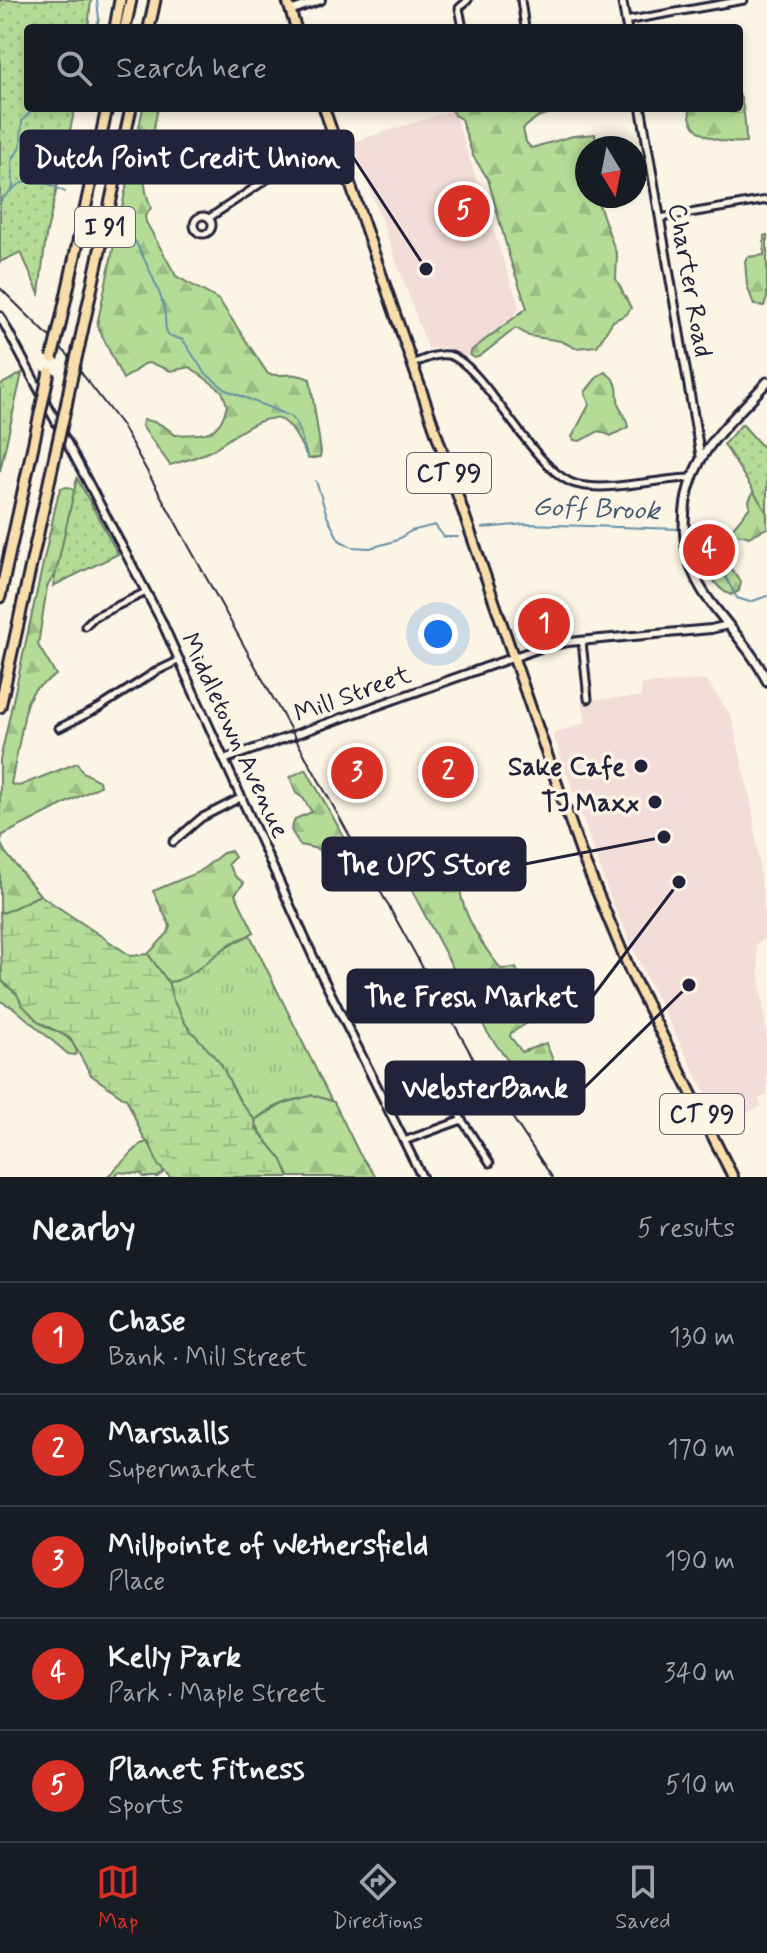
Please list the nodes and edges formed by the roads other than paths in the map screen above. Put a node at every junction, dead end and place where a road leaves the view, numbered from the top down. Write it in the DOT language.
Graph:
graph roads {
  1 [pos="120,0"];
  2 [pos="131,0"];
  3 [pos="155,0"];
  4 [pos="287,0"];
  5 [pos="321,0"];
  6 [pos="468,0"];
  7 [pos="521,0"];
  8 [pos="622,0"];
  9 [pos="744,0"];
  10 [pos="716,2"];
  11 [pos="290,11"];
  12 [pos="116,24"];
  13 [pos="126,24"];
  14 [pos="150,24"];
  15 [pos="295,24"];
  16 [pos="462,24"];
  17 [pos="524,24"];
  18 [pos="626,24"];
  19 [pos="106,112"];
  20 [pos="130,112"];
  21 [pos="325,112"];
  22 [pos="642,112"];
  23 [pos="337,145"];
  24 [pos="767,200"];
  25 [pos="209,218"];
  26 [pos="660,218"];
  27 [pos="0,316"];
  28 [pos="412,364"];
  29 [pos="767,382"];
  30 [pos="701,459"];
  31 [pos="692,478"];
  32 [pos="146,592"];
  33 [pos="0,597"];
  34 [pos="728,625"];
  35 [pos="85,626"];
  36 [pos="582,641"];
  37 [pos="512,657"];
  38 [pos="180,660"];
  39 [pos="766,678"];
  40 [pos="588,699"];
  41 [pos="0,707"];
  42 [pos="59,728"];
  43 [pos="226,759"];
  44 [pos="243,797"];
  45 [pos="173,842"];
  46 [pos="443,1087"];
  47 [pos="462,1120"];
  48 [pos="404,1141"];
  49 [pos="490,1163"];
  50 [pos="422,1177"];
  51 [pos="733,1177"];
  1 -- 12 [label="highway"];
  2 -- 13 [label="highway"];
  3 -- 14 [label="highway"];
  4 -- 11 [label="main road"];
  5 -- 11 [label="street"];
  6 -- 16 [label="street"];
  7 -- 17 [label="street"];
  8 -- 18 [label="street"];
  9 -- 10 [label="street"];
  10 -- 18 [label="street"];
  11 -- 15 [label="main road"];
  19 -- 33 [label="highway, I 91, bridge"];
  20 -- 41 [label="highway, I 91, bridge"];
  21 -- 23 [label="main road, CT 99"];
  22 -- 26 [label="street, Charter Road"];
  23 -- 25 [label="street"];
  23 -- 28 [label="main road, CT 99"];
  24 -- 26 [label="street"];
  26 -- 30 [label="street, Charter Road"];
  27 -- 32 [label="street, Middletown Avenue"];
  28 -- 31 [label="street"];
  28 -- 37 [label="main road, CT 99"];
  29 -- 30 [label="main road"];
  30 -- 31 [label="main road"];
  31 -- 34 [label="main road"];
  32 -- 35 [label="street"];
  32 -- 38 [label="street, Middletown Avenue"];
  34 -- 36 [label="street, Mill Street"];
  34 -- 39 [label="main road"];
  36 -- 37 [label="street, Mill Street"];
  36 -- 40 [label="street"];
  37 -- 43 [label="street, Mill Street"];
  37 -- 51 [label="main road, CT 99"];
  38 -- 42 [label="street"];
  38 -- 43 [label="street, Middletown Avenue"];
  43 -- 44 [label="street, Middletown Avenue"];
  44 -- 45 [label="street"];
  44 -- 48 [label="street, Middletown Avenue"];
  46 -- 47 [label="street"];
  47 -- 48 [label="street"];
  47 -- 49 [label="street"];
  48 -- 50 [label="street, Middletown Avenue"];
}
